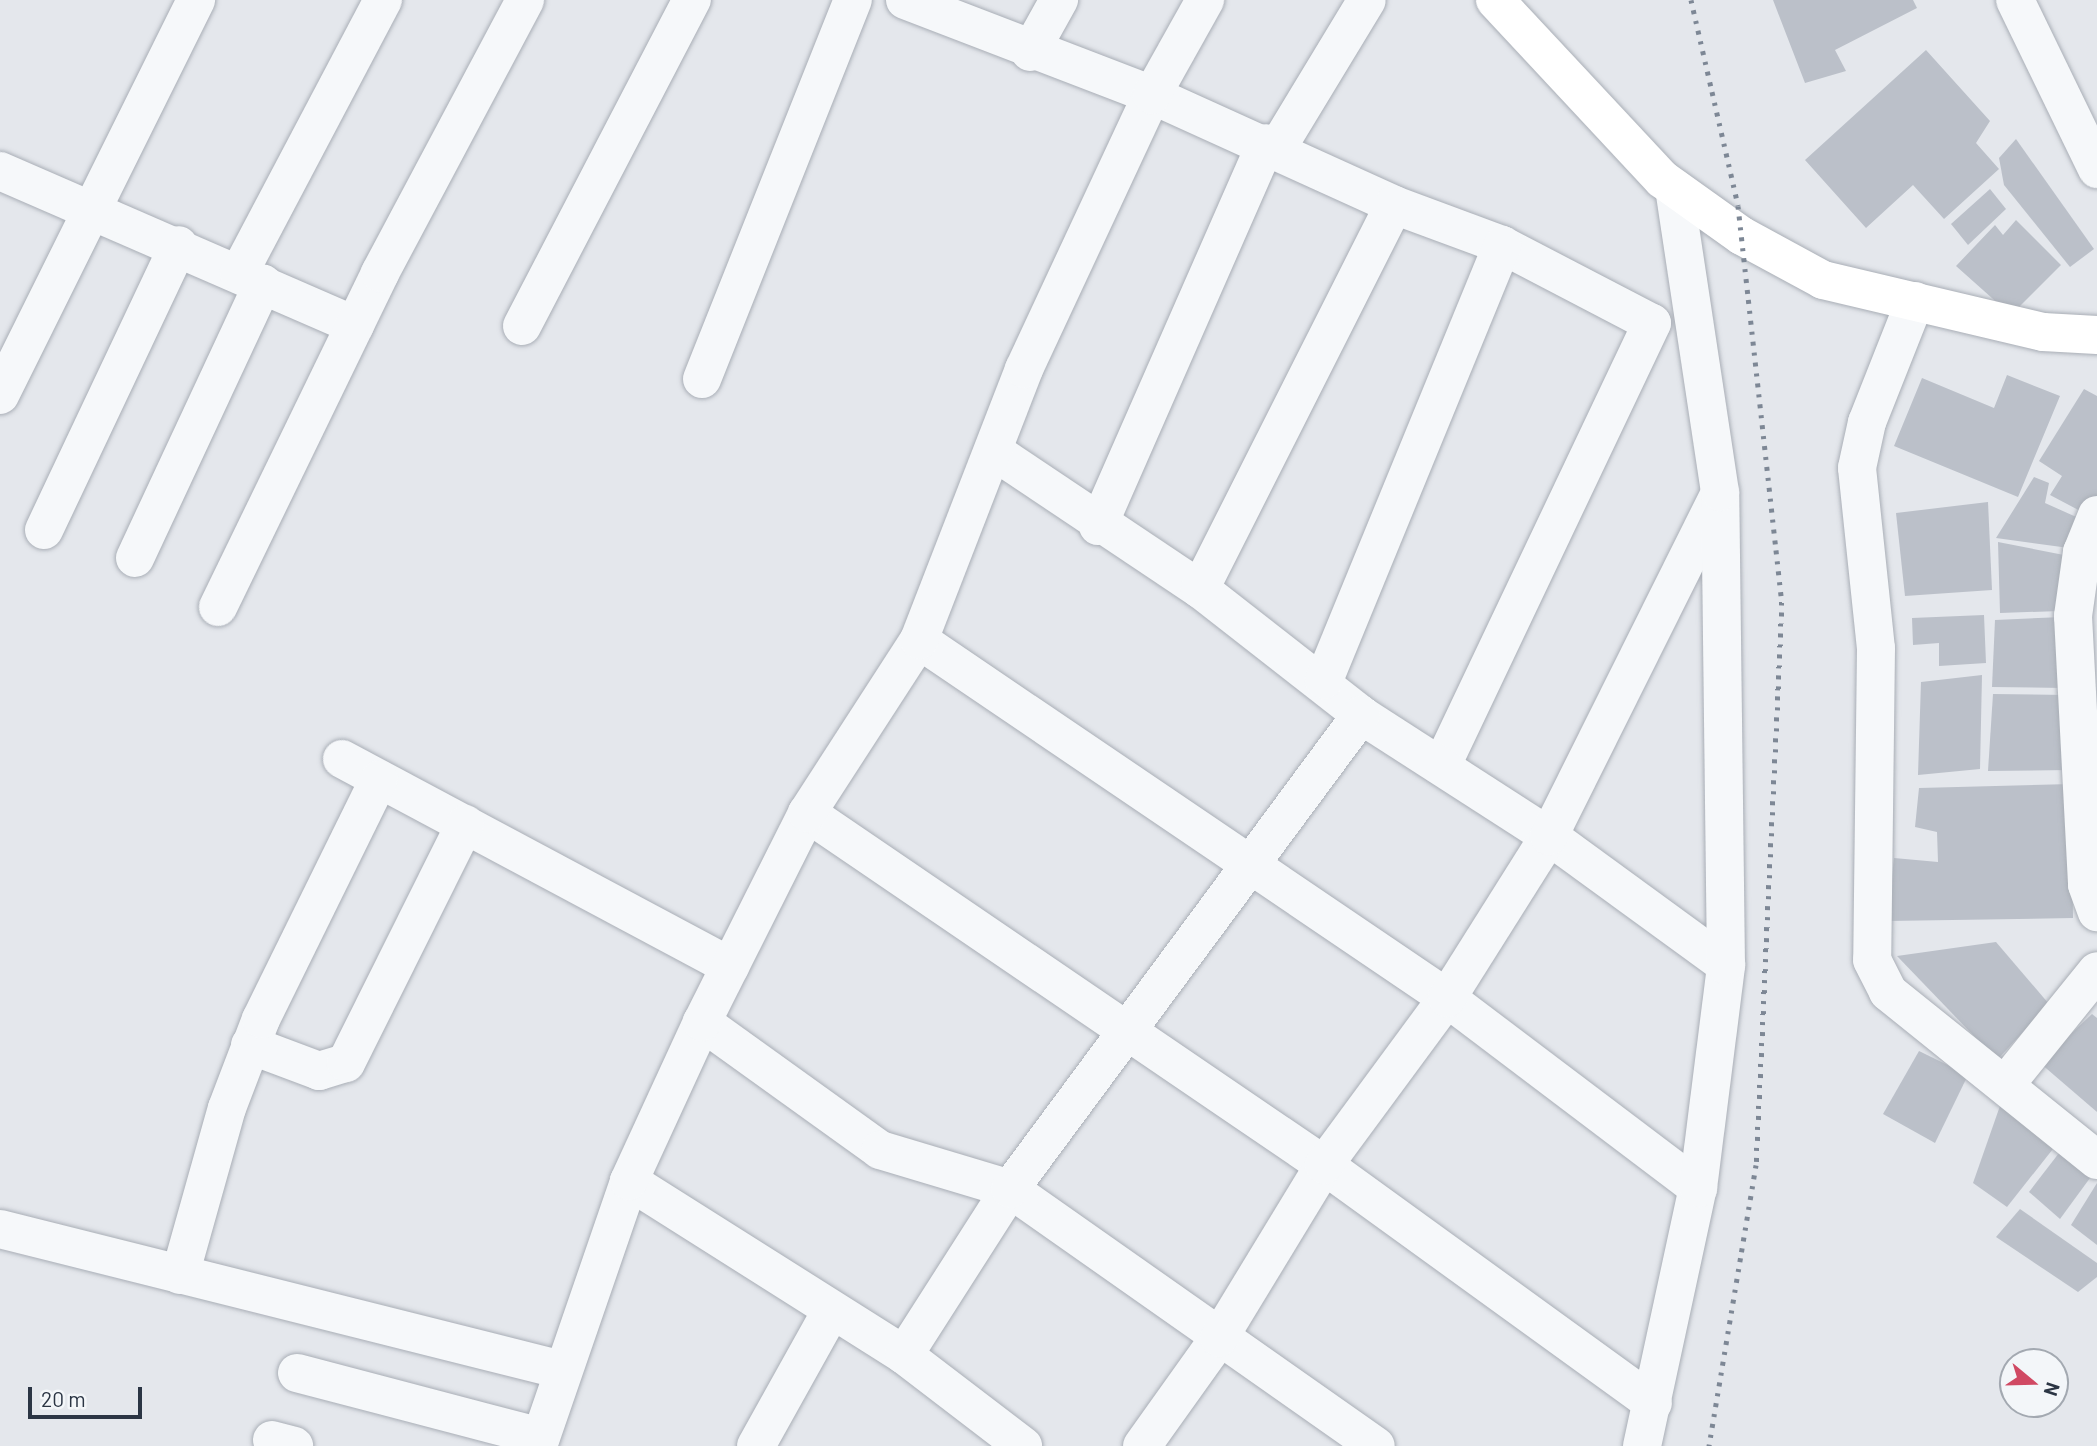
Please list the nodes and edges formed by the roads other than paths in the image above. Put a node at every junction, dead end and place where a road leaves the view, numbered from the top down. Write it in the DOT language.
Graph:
graph roads {
  1 [pos="196,0"];
  2 [pos="383,0"];
  3 [pos="525,0"];
  4 [pos="692,0"];
  5 [pos="853,0"];
  6 [pos="905,0"];
  7 [pos="1059,0"];
  8 [pos="1205,0"];
  9 [pos="1367,0"];
  10 [pos="1495,0"];
  11 [pos="2015,0"];
  12 [pos="1030,52"];
  13 [pos="1152,95"];
  14 [pos="1271,146"];
  15 [pos="2097,169"];
  16 [pos="0,171"];
  17 [pos="1674,188"];
  18 [pos="1394,205"];
  19 [pos="88,212"];
  20 [pos="179,245"];
  21 [pos="1502,245"];
  22 [pos="251,278"];
  23 [pos="1915,302"];
  24 [pos="355,325"];
  25 [pos="522,326"];
  26 [pos="2097,335"];
  27 [pos="702,379"];
  28 [pos="0,395"];
  29 [pos="995,452"];
  30 [pos="1720,492"];
  31 [pos="2097,515"];
  32 [pos="1098,526"];
  33 [pos="44,530"];
  34 [pos="135,558"];
  35 [pos="1200,589"];
  36 [pos="218,607"];
  37 [pos="919,640"];
  38 [pos="2086,650"];
  39 [pos="1324,680"];
  40 [pos="1361,715"];
  41 [pos="342,759"];
  42 [pos="1442,766"];
  43 [pos="379,779"];
  44 [pos="807,813"];
  45 [pos="465,824"];
  46 [pos="1549,836"];
  47 [pos="1251,863"];
  48 [pos="2097,912"];
  49 [pos="1726,965"];
  50 [pos="730,966"];
  51 [pos="2097,971"];
  52 [pos="1447,998"];
  53 [pos="702,1022"];
  54 [pos="1128,1031"];
  55 [pos="250,1045"];
  56 [pos="2005,1085"];
  57 [pos="2097,1160"];
  58 [pos="1324,1165"];
  59 [pos="629,1181"];
  60 [pos="1698,1188"];
  61 [pos="1010,1189"];
  62 [pos="0,1229"];
  63 [pos="180,1275"];
  64 [pos="831,1311"];
  65 [pos="1219,1338"];
  66 [pos="904,1356"];
  67 [pos="562,1370"];
  68 [pos="297,1373"];
  69 [pos="1653,1403"];
  70 [pos="540,1441"];
  71 [pos="756,1446"];
  72 [pos="1023,1446"];
  73 [pos="1142,1446"];
  74 [pos="1376,1446"];
  75 [pos="1642,1446"];
  1 -- 19 [label="street"];
  2 -- 22 [label="street"];
  3 -- 24 [label="street"];
  4 -- 25 [label="street"];
  5 -- 27 [label="street"];
  6 -- 12 [label="street"];
  7 -- 12 [label="street"];
  8 -- 13 [label="street"];
  9 -- 14 [label="street"];
  10 -- 17 [label="street"];
  11 -- 15 [label="street"];
  12 -- 13 [label="street"];
  13 -- 14 [label="street"];
  13 -- 29 [label="street"];
  14 -- 18 [label="street"];
  14 -- 32 [label="street"];
  16 -- 19 [label="street"];
  17 -- 23 [label="street"];
  17 -- 30 [label="street"];
  18 -- 21 [label="street"];
  18 -- 35 [label="street"];
  19 -- 20 [label="street"];
  19 -- 28 [label="street"];
  20 -- 22 [label="street"];
  20 -- 33 [label="street"];
  21 -- 39 [label="street"];
  21 -- 42 [label="street"];
  22 -- 24 [label="street"];
  22 -- 34 [label="street"];
  23 -- 26 [label="street"];
  23 -- 56 [label="street"];
  24 -- 36 [label="street"];
  29 -- 32 [label="street"];
  29 -- 37 [label="street"];
  30 -- 46 [label="street"];
  30 -- 49 [label="street"];
  31 -- 38 [label="street"];
  32 -- 35 [label="street"];
  35 -- 39 [label="street"];
  37 -- 44 [label="street"];
  37 -- 47 [label="street"];
  38 -- 48 [label="street"];
  39 -- 40 [label="street"];
  40 -- 42 [label="street"];
  40 -- 47 [label="street"];
  41 -- 43 [label="street"];
  42 -- 46 [label="street"];
  43 -- 45 [label="street"];
  43 -- 55 [label="street"];
  44 -- 50 [label="street"];
  44 -- 54 [label="street"];
  45 -- 50 [label="street"];
  45 -- 55 [label="street"];
  46 -- 49 [label="street"];
  46 -- 52 [label="street"];
  47 -- 52 [label="street"];
  47 -- 54 [label="street"];
  49 -- 60 [label="street"];
  50 -- 53 [label="street"];
  51 -- 56 [label="street"];
  52 -- 58 [label="street"];
  52 -- 60 [label="street"];
  53 -- 59 [label="street"];
  53 -- 61 [label="street"];
  54 -- 58 [label="street"];
  54 -- 61 [label="street"];
  55 -- 63 [label="street"];
  56 -- 57 [label="street"];
  58 -- 65 [label="street"];
  58 -- 69 [label="street"];
  59 -- 64 [label="street"];
  59 -- 67 [label="street"];
  60 -- 69 [label="street"];
  61 -- 65 [label="street"];
  61 -- 66 [label="street"];
  62 -- 63 [label="street"];
  63 -- 67 [label="street"];
  64 -- 66 [label="street"];
  64 -- 71 [label="street"];
  65 -- 73 [label="street"];
  65 -- 74 [label="street"];
  66 -- 72 [label="street"];
  67 -- 70 [label="street"];
  68 -- 70 [label="street"];
  69 -- 75 [label="street"];
}
